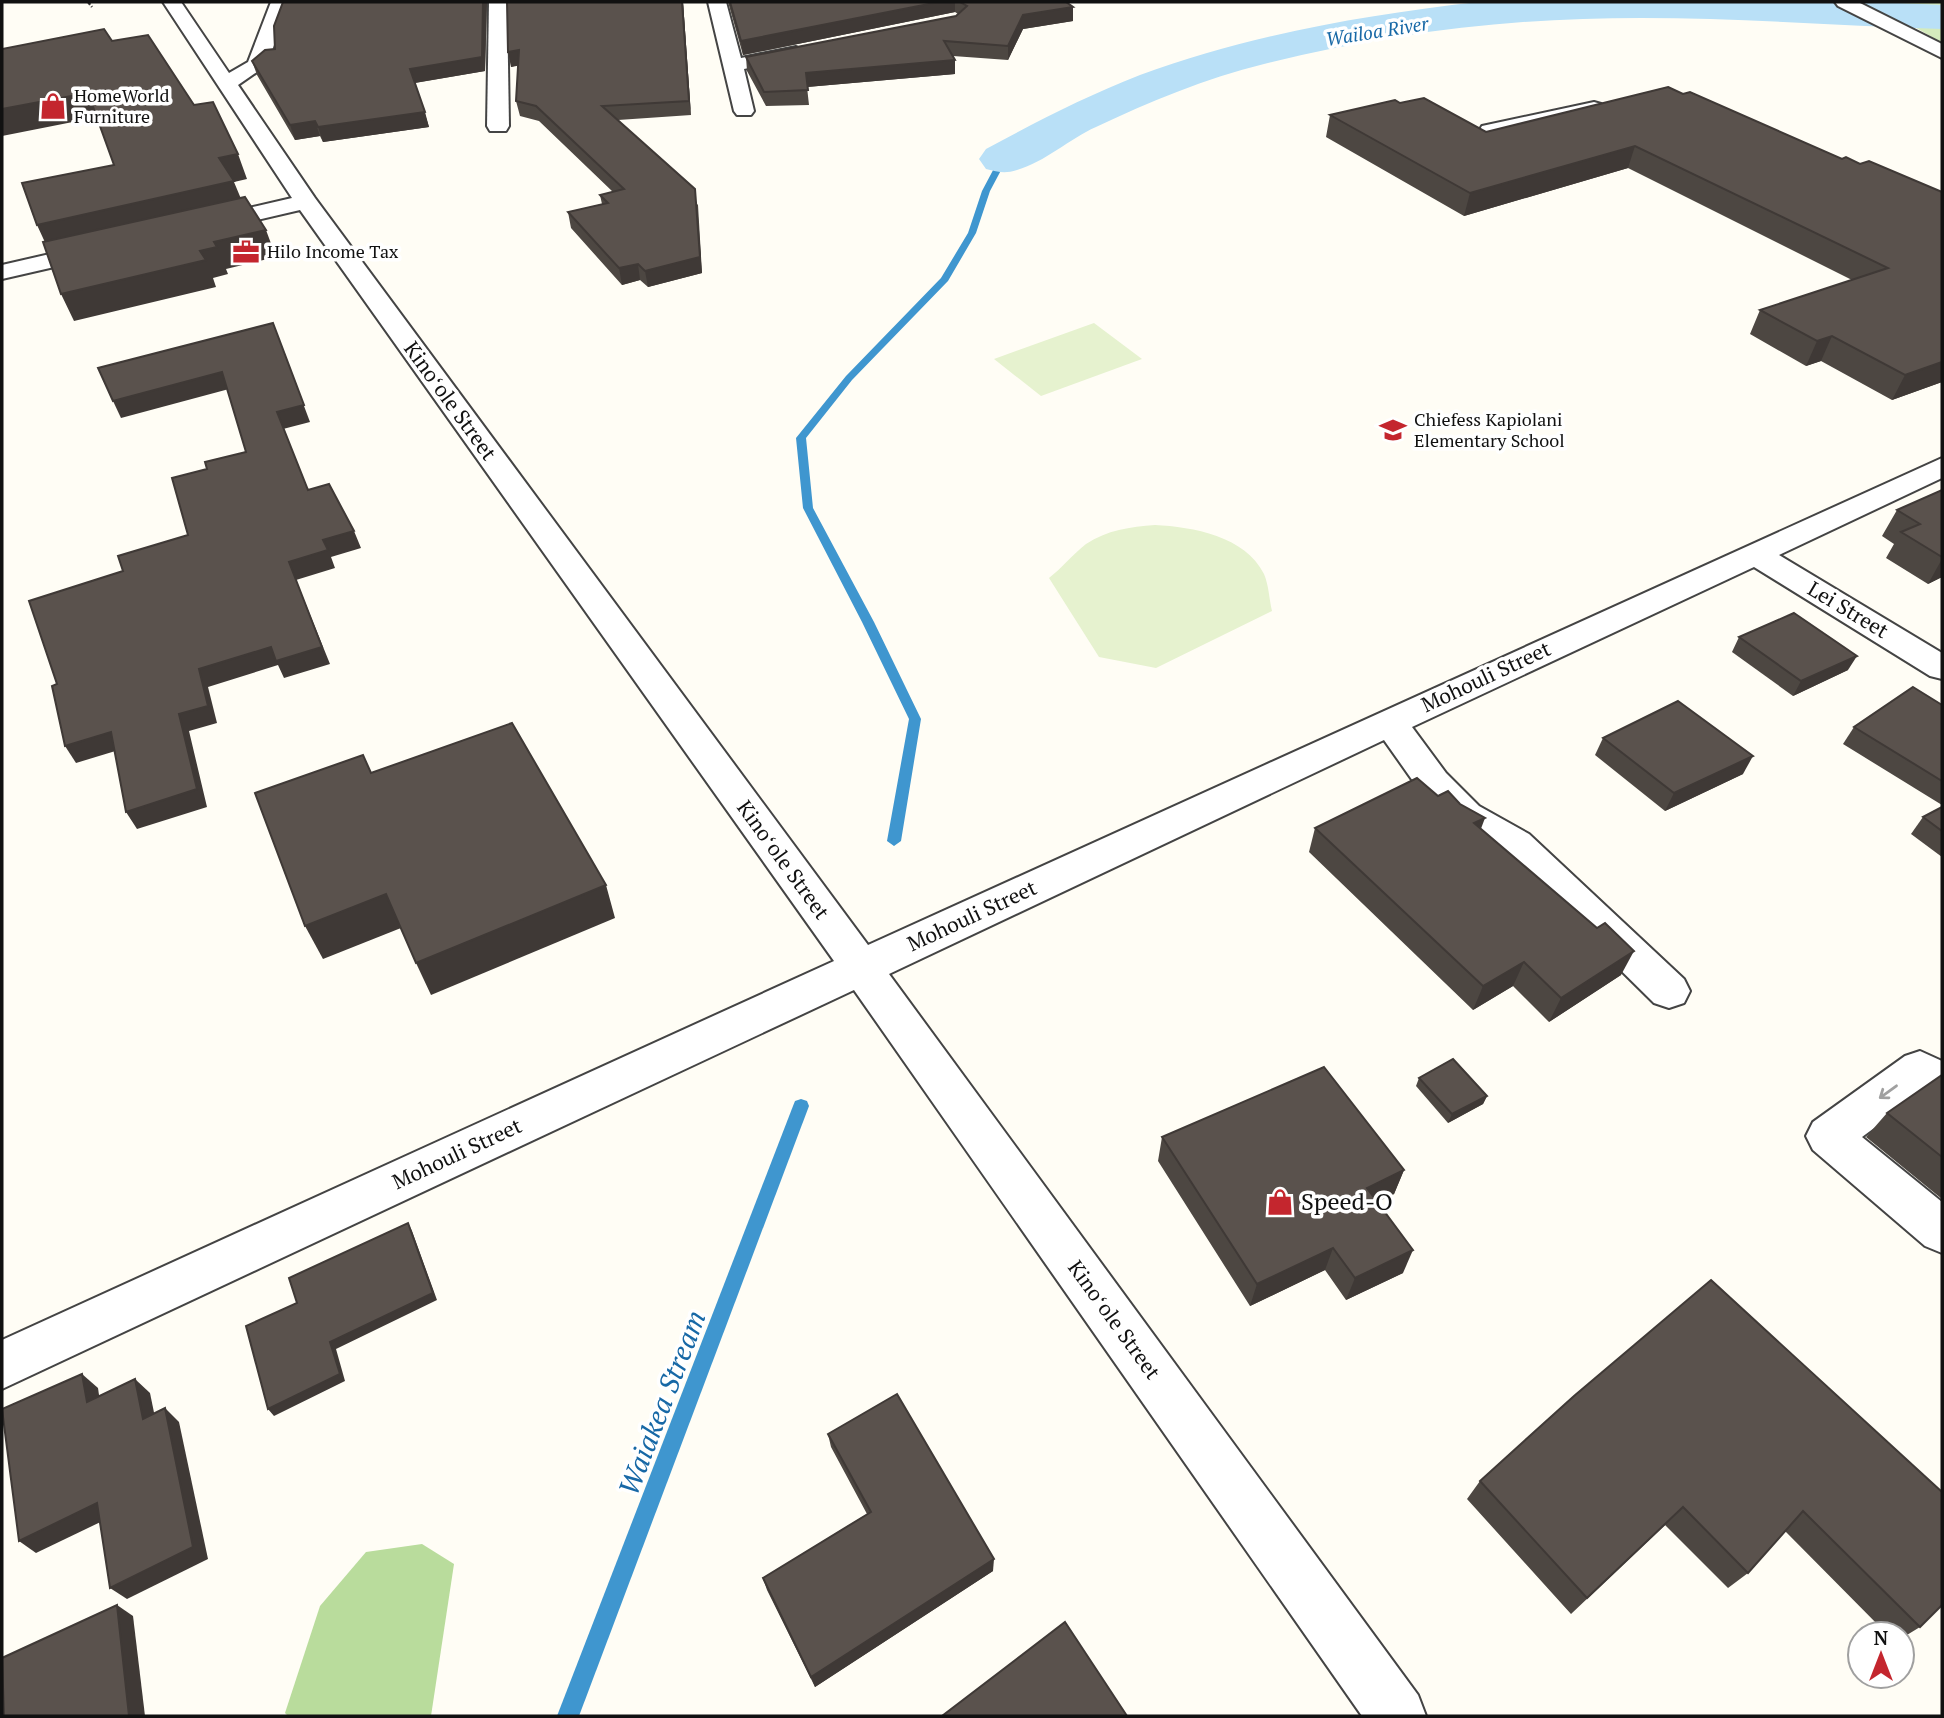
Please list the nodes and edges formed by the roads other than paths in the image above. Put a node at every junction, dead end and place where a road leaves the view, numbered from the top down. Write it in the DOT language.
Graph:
graph roads {
  1 [pos="172,2"];
  2 [pos="280,2"];
  3 [pos="498,2"];
  4 [pos="717,2"];
  5 [pos="1844,2"];
  6 [pos="811,50"];
  7 [pos="1940,51"];
  8 [pos="733,65"];
  9 [pos="226,83"];
  10 [pos="1610,104"];
  11 [pos="744,111"];
  12 [pos="498,126"];
  13 [pos="1490,131"];
  14 [pos="306,202"];
  15 [pos="184,230"];
  16 [pos="119,245"];
  17 [pos="2,272"];
  18 [pos="1932,483"];
  19 [pos="1754,553"];
  20 [pos="1942,668"];
  21 [pos="1390,722"];
  22 [pos="861,967"];
  23 [pos="1669,991"];
  24 [pos="1942,1086"];
  25 [pos="1942,1231"];
  26 [pos="2,1365"];
  27 [pos="1397,1716"];
  1 -- 9 [label="street, Kinoʻole Street"];
  2 -- 9 [label="street"];
  3 -- 12 [label="street"];
  4 -- 8 [label="street"];
  5 -- 7 [label="street"];
  6 -- 8 [label="street"];
  8 -- 11 [label="street"];
  9 -- 14 [label="street, Kinoʻole Street"];
  10 -- 13 [label="street"];
  14 -- 15 [label="street"];
  14 -- 22 [label="street, Kinoʻole Street"];
  16 -- 17 [label="street"];
  18 -- 19 [label="street, Mohouli Street"];
  19 -- 20 [label="street, Lei Street"];
  19 -- 21 [label="street, Mohouli Street"];
  21 -- 22 [label="street, Mohouli Street"];
  21 -- 23 [label="street"];
  22 -- 26 [label="street, Mohouli Street"];
  22 -- 27 [label="street, Kinoʻole Street"];
  24 -- 25 [label="street, one-way"];
}
